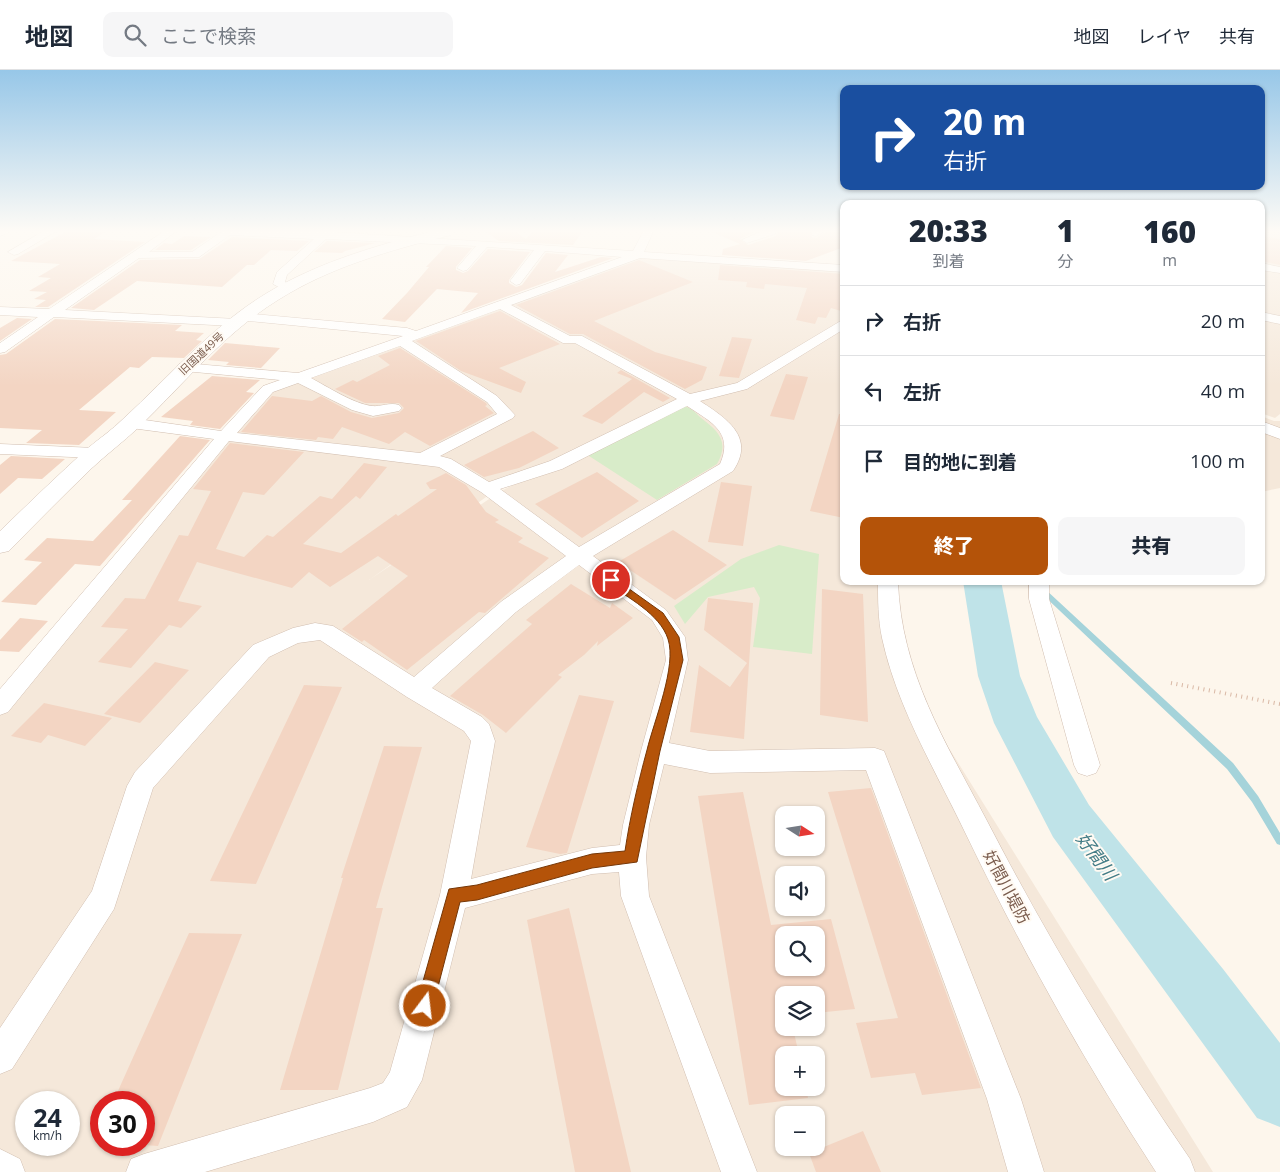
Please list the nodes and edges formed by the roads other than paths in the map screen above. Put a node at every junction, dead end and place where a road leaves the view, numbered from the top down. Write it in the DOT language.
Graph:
graph roads {
  1 [pos="96,283"];
  2 [pos="279,283"];
  3 [pos="298,283"];
  4 [pos="558,283"];
  5 [pos="288,288"];
  6 [pos="499,304"];
  7 [pos="0,311"];
  8 [pos="52,314"];
  9 [pos="1265,317"];
  10 [pos="238,320"];
  11 [pos="1280,320"];
  12 [pos="840,325"];
  13 [pos="407,337"];
  14 [pos="0,349"];
  15 [pos="184,367"];
  16 [pos="297,377"];
  17 [pos="689,399"];
  18 [pos="394,408"];
  19 [pos="1265,420"];
  20 [pos="131,423"];
  21 [pos="1280,425"];
  22 [pos="1265,428"];
  23 [pos="1280,434"];
  24 [pos="225,436"];
  25 [pos="1280,438"];
  26 [pos="1265,441"];
  27 [pos="0,448"];
  28 [pos="96,453"];
  29 [pos="424,458"];
  30 [pos="487,488"];
  31 [pos="0,545"];
  32 [pos="579,556"];
  33 [pos="888,585"];
  34 [pos="1039,585"];
  35 [pos="415,690"];
  36 [pos="0,705"];
  37 [pos="653,751"];
  38 [pos="1087,765"];
  39 [pos="632,857"];
  40 [pos="454,895"];
  41 [pos="0,1058"];
  42 [pos="0,1167"];
  43 [pos="7,1172"];
  44 [pos="144,1172"];
  45 [pos="739,1172"];
  46 [pos="1026,1172"];
  47 [pos="1177,1172"];
  1 -- 8 [label="street"];
  2 -- 5 [label="street"];
  3 -- 5 [label="street, 旧国道49号"];
  4 -- 6 [label="street"];
  5 -- 10 [label="street, 旧国道49号"];
  6 -- 13 [label="street"];
  6 -- 17 [label="street"];
  7 -- 8 [label="street"];
  8 -- 10 [label="street"];
  8 -- 14 [label="street"];
  9 -- 11 [label="street"];
  10 -- 13 [label="street"];
  10 -- 15 [label="street, 旧国道49号"];
  12 -- 17 [label="street"];
  13 -- 16 [label="street"];
  13 -- 29 [label="street"];
  15 -- 16 [label="street"];
  15 -- 20 [label="street, 旧国道49号"];
  16 -- 18 [label="street"];
  16 -- 24 [label="street"];
  17 -- 30 [label="street"];
  17 -- 32 [label="street"];
  19 -- 21 [label="street"];
  20 -- 24 [label="street"];
  20 -- 28 [label="street, 旧国道49号"];
  22 -- 23 [label="street"];
  24 -- 29 [label="street"];
  24 -- 36 [label="street"];
  25 -- 26 [label="street"];
  27 -- 28 [label="street"];
  28 -- 31 [label="street, 旧国道49号"];
  29 -- 30 [label="street"];
  30 -- 32 [label="street"];
  32 -- 35 [label="street"];
  32 -- 37 [label="street"];
  33 -- 47 [label="street, 好間川堤防"];
  34 -- 38 [label="street"];
  35 -- 40 [label="street"];
  35 -- 41 [label="street"];
  37 -- 39 [label="street"];
  37 -- 46 [label="street"];
  39 -- 40 [label="street"];
  39 -- 45 [label="street"];
  40 -- 44 [label="street"];
  42 -- 43 [label="street"];
}
